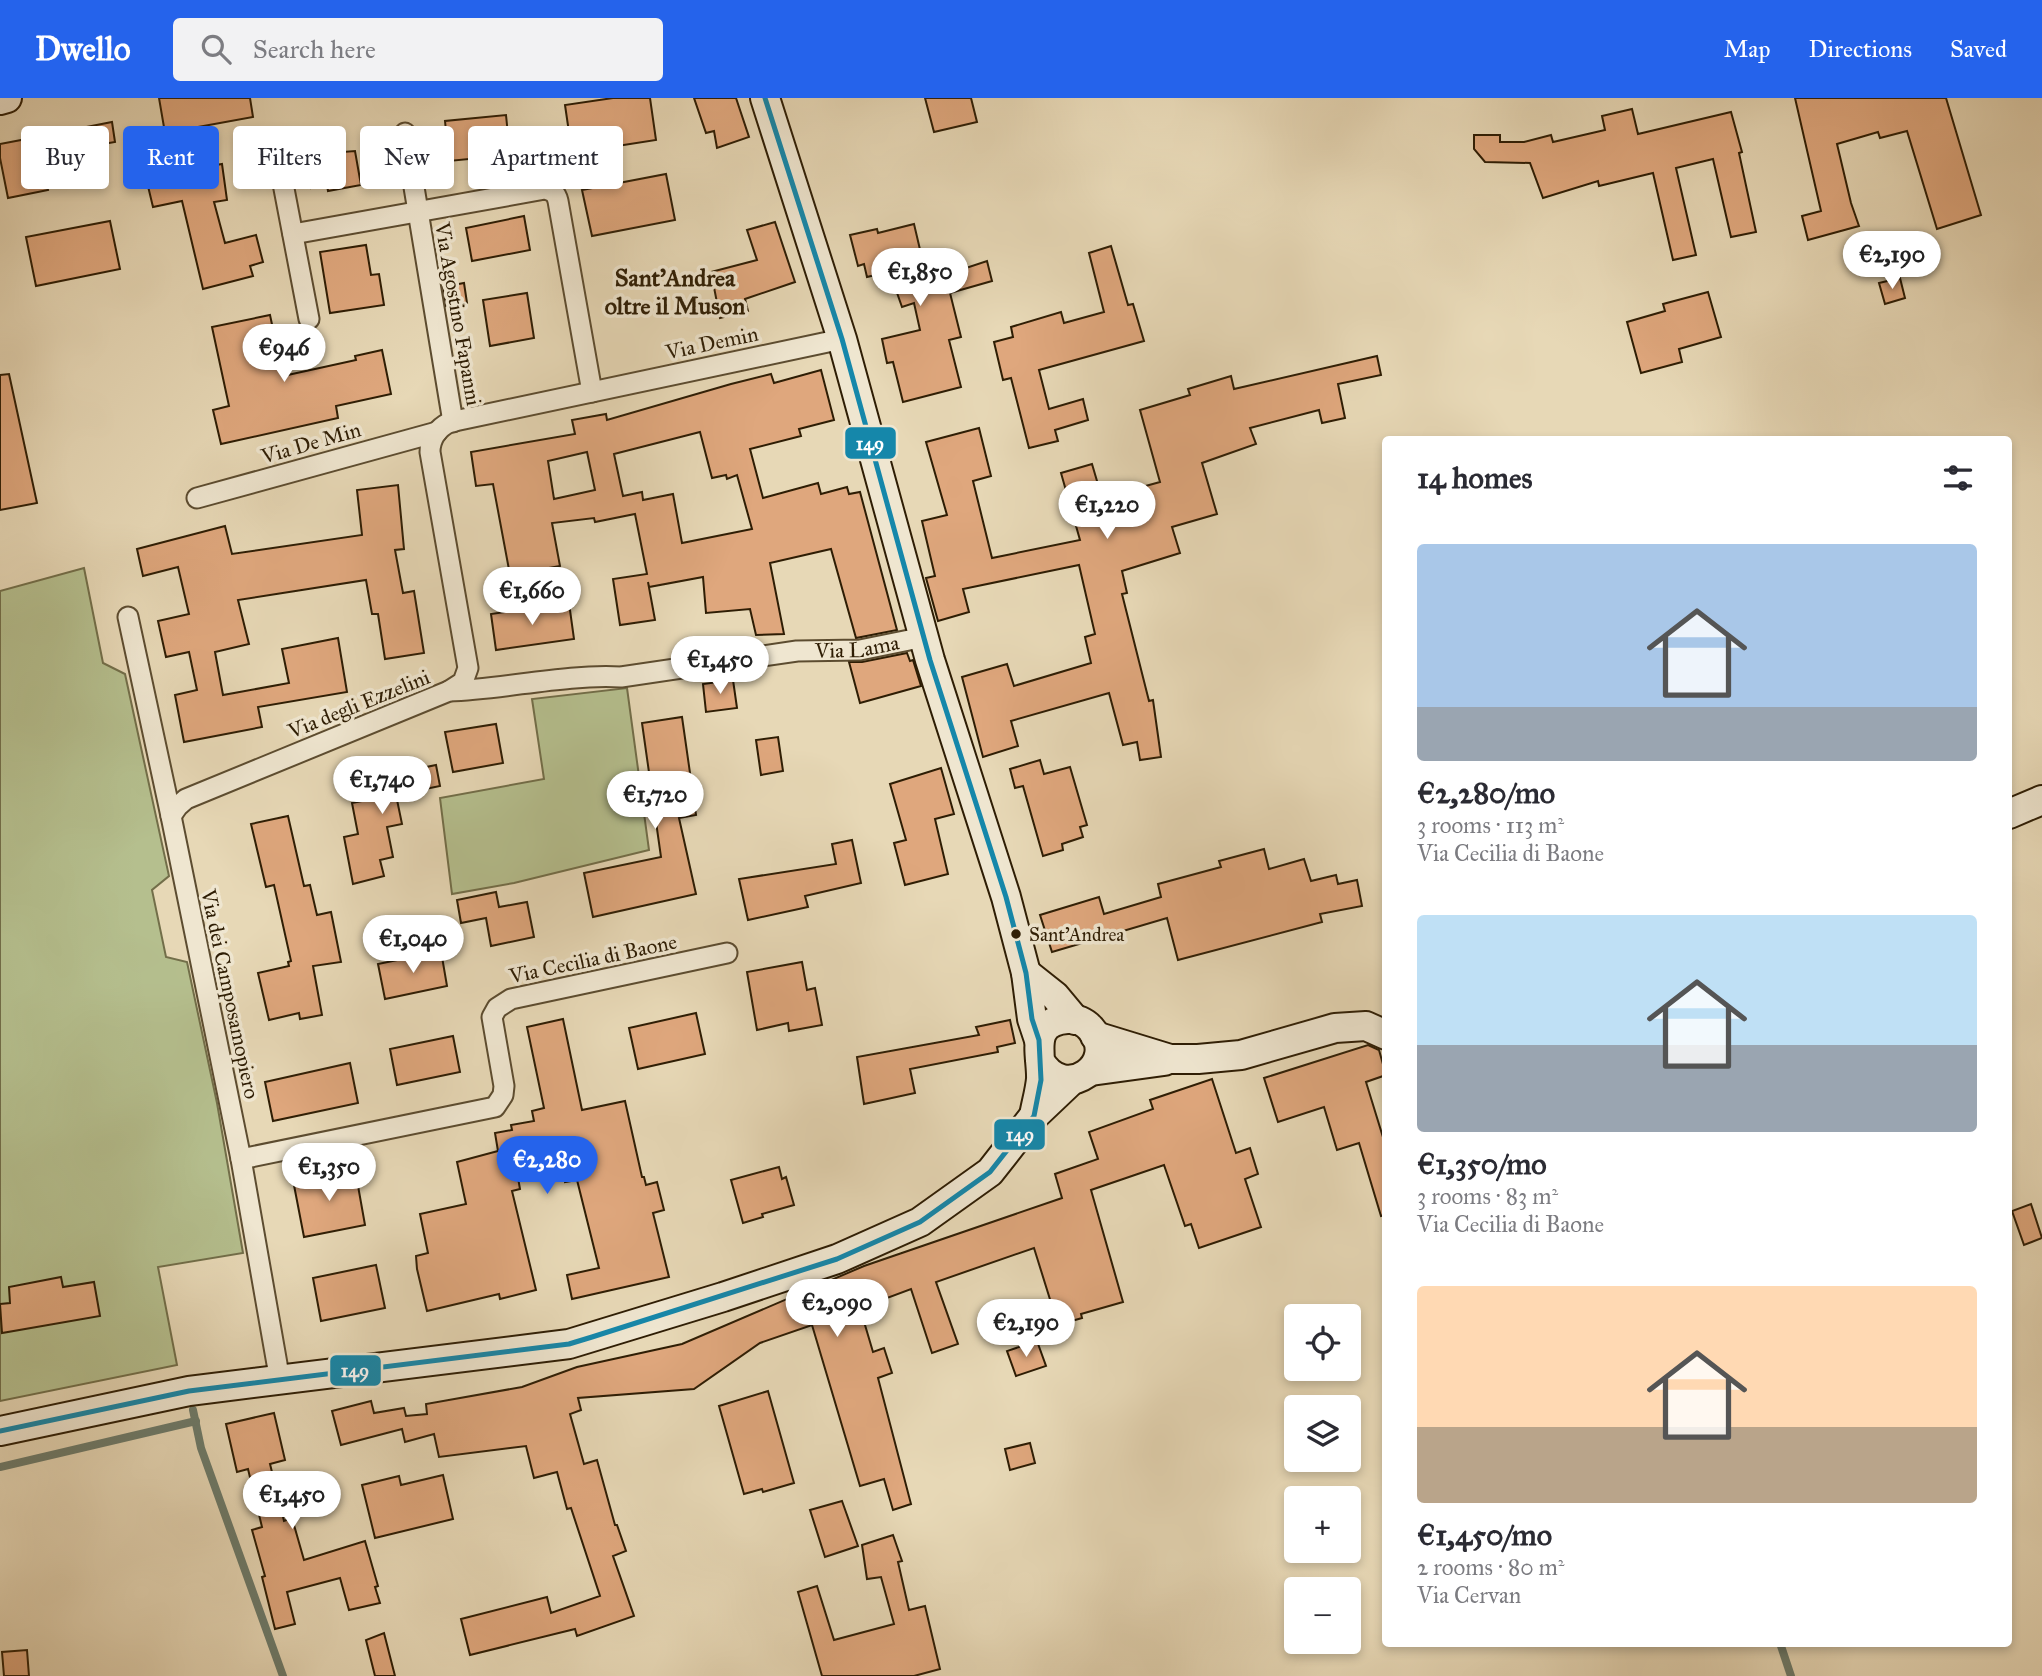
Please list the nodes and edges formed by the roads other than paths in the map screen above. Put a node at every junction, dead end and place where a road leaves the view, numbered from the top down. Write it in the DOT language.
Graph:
graph roads {
  1 [pos="8,98"];
  2 [pos="765,98"];
  3 [pos="0,100"];
  4 [pos="284,189"];
  5 [pos="414,189"];
  6 [pos="418,213"];
  7 [pos="293,234"];
  8 [pos="309,319"];
  9 [pos="842,339"];
  10 [pos="592,392"];
  11 [pos="445,427"];
  12 [pos="197,498"];
  13 [pos="128,617"];
  14 [pos="924,637"];
  15 [pos="621,677"];
  16 [pos="449,691"];
  17 [pos="2042,800"];
  18 [pos="2012,813"];
  19 [pos="171,816"];
  20 [pos="727,953"];
  21 [pos="1026,973"];
  22 [pos="1085,1028"];
  23 [pos="1382,1033"];
  24 [pos="1040,1050"];
  25 [pos="1170,1059"];
  26 [pos="1081,1075"];
  27 [pos="1034,1116"];
  28 [pos="241,1158"];
  29 [pos="280,1381"];
  30 [pos="0,1431"];
  1 -- 3 [label="street"];
  2 -- 9 [label="street, Via Lama"];
  4 -- 7 [label="street"];
  5 -- 6 [label="street, Via Agostino Fapanni"];
  6 -- 7 [label="street, Via Agostino Fapanni"];
  6 -- 10 [label="street"];
  6 -- 11 [label="street, Via Agostino Fapanni"];
  7 -- 8 [label="street"];
  9 -- 10 [label="street, Via Demin"];
  9 -- 14 [label="street, Via Lama"];
  10 -- 11 [label="street, Via Demin"];
  11 -- 12 [label="street, Via De Min"];
  11 -- 16 [label="street"];
  13 -- 19 [label="street, Via dei Camposamopiero"];
  14 -- 15 [label="street, Via Lama"];
  14 -- 21 [label="street, Via Lama"];
  15 -- 16 [label="street, Via degli Ezzelini"];
  16 -- 19 [label="street, Via degli Ezzelini"];
  17 -- 18 [label="street"];
  19 -- 28 [label="street, Via dei Camposamopiero"];
  20 -- 28 [label="street, Via Cecilia di Baone"];
  21 -- 22 [label="street"];
  21 -- 24 [label="street, Via Lama"];
  22 -- 24 [label="street"];
  22 -- 25 [label="street"];
  22 -- 26 [label="street"];
  23 -- 25 [label="street"];
  24 -- 26 [label="street"];
  24 -- 27 [label="street, Via Lama"];
  25 -- 26 [label="street"];
  26 -- 27 [label="street"];
  27 -- 29 [label="street"];
  28 -- 29 [label="street, Via dei Camposamopiero"];
  29 -- 30 [label="street"];
}
